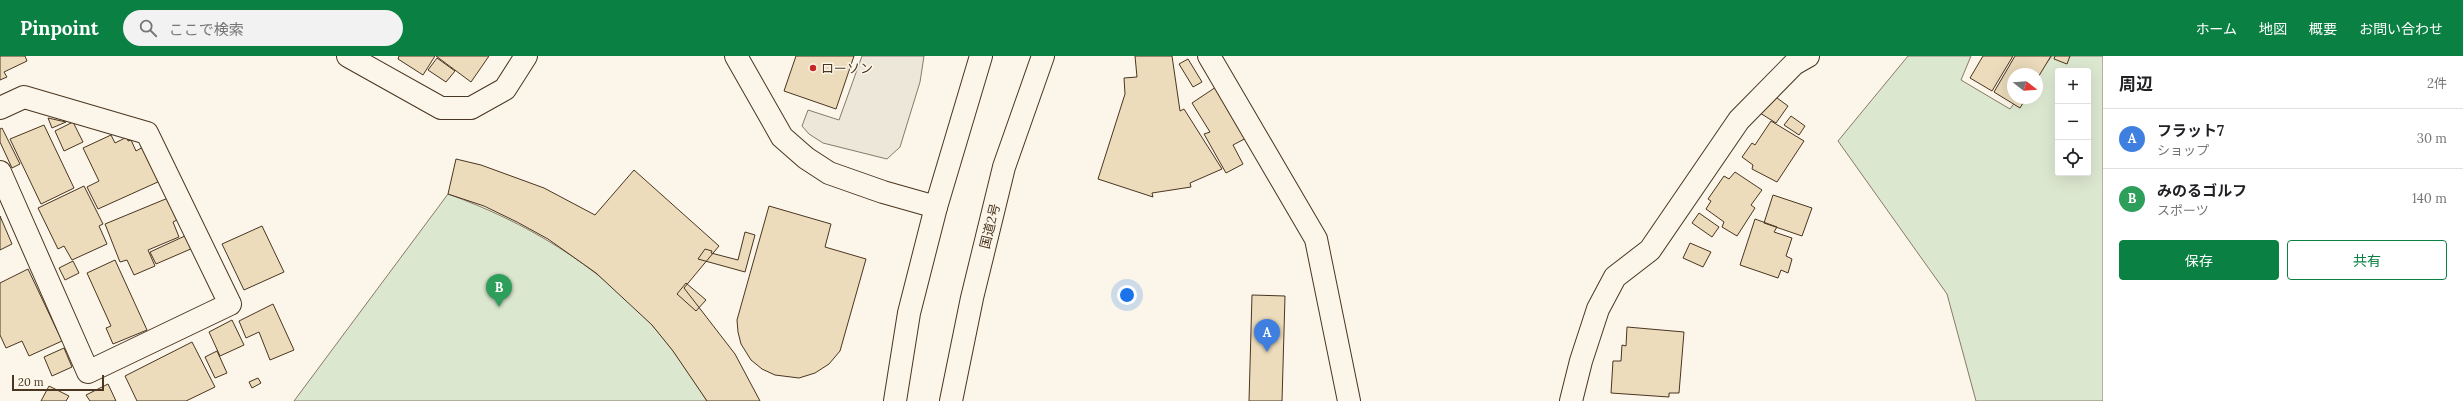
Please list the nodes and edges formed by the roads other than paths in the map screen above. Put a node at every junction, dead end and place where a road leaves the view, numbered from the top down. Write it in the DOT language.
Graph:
graph roads {
  1 [pos="348,56"];
  2 [pos="526,56"];
  3 [pos="736,56"];
  4 [pos="980,56"];
  5 [pos="1043,56"];
  6 [pos="1209,56"];
  7 [pos="1808,56"];
  8 [pos="0,108"];
  9 [pos="0,172"];
  10 [pos="936,207"];
  11 [pos="895,401"];
  12 [pos="951,401"];
  13 [pos="1349,401"];
  14 [pos="1572,401"];
  1 -- 2 [label="main road"];
  3 -- 10 [label="main road"];
  4 -- 10 [label="main road"];
  5 -- 12 [label="main road, 国道2号"];
  6 -- 13 [label="main road"];
  7 -- 14 [label="main road"];
  8 -- 9 [label="main road"];
  10 -- 11 [label="main road"];
}
